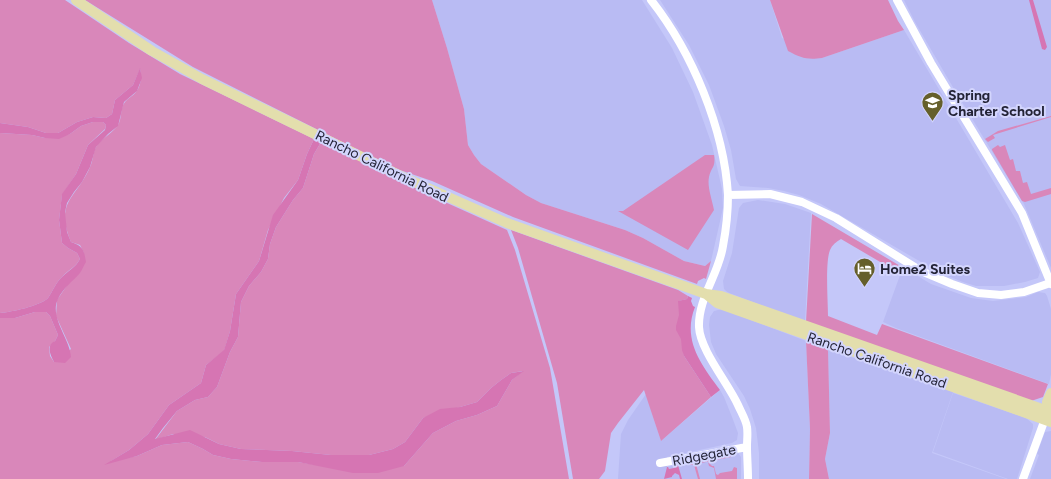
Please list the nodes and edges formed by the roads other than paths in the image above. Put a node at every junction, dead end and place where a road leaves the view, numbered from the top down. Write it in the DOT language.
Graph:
graph roads {
  1 [pos="76,0"];
  2 [pos="651,0"];
  3 [pos="897,0"];
  4 [pos="728,195"];
  5 [pos="1051,284"];
  6 [pos="706,294"];
  7 [pos="1051,393"];
  8 [pos="1049,415"];
  9 [pos="747,447"];
  10 [pos="660,464"];
  11 [pos="748,479"];
  12 [pos="1023,479"];
  1 -- 6 [label="main road, Rancho California Road"];
  2 -- 4 [label="street"];
  3 -- 5 [label="street"];
  4 -- 5 [label="street"];
  4 -- 6 [label="street"];
  6 -- 8 [label="main road, Rancho California Road"];
  6 -- 9 [label="street"];
  7 -- 8 [label="main road"];
  8 -- 12 [label="street"];
  9 -- 10 [label="street, Ridgegate"];
  9 -- 11 [label="street"];
}
